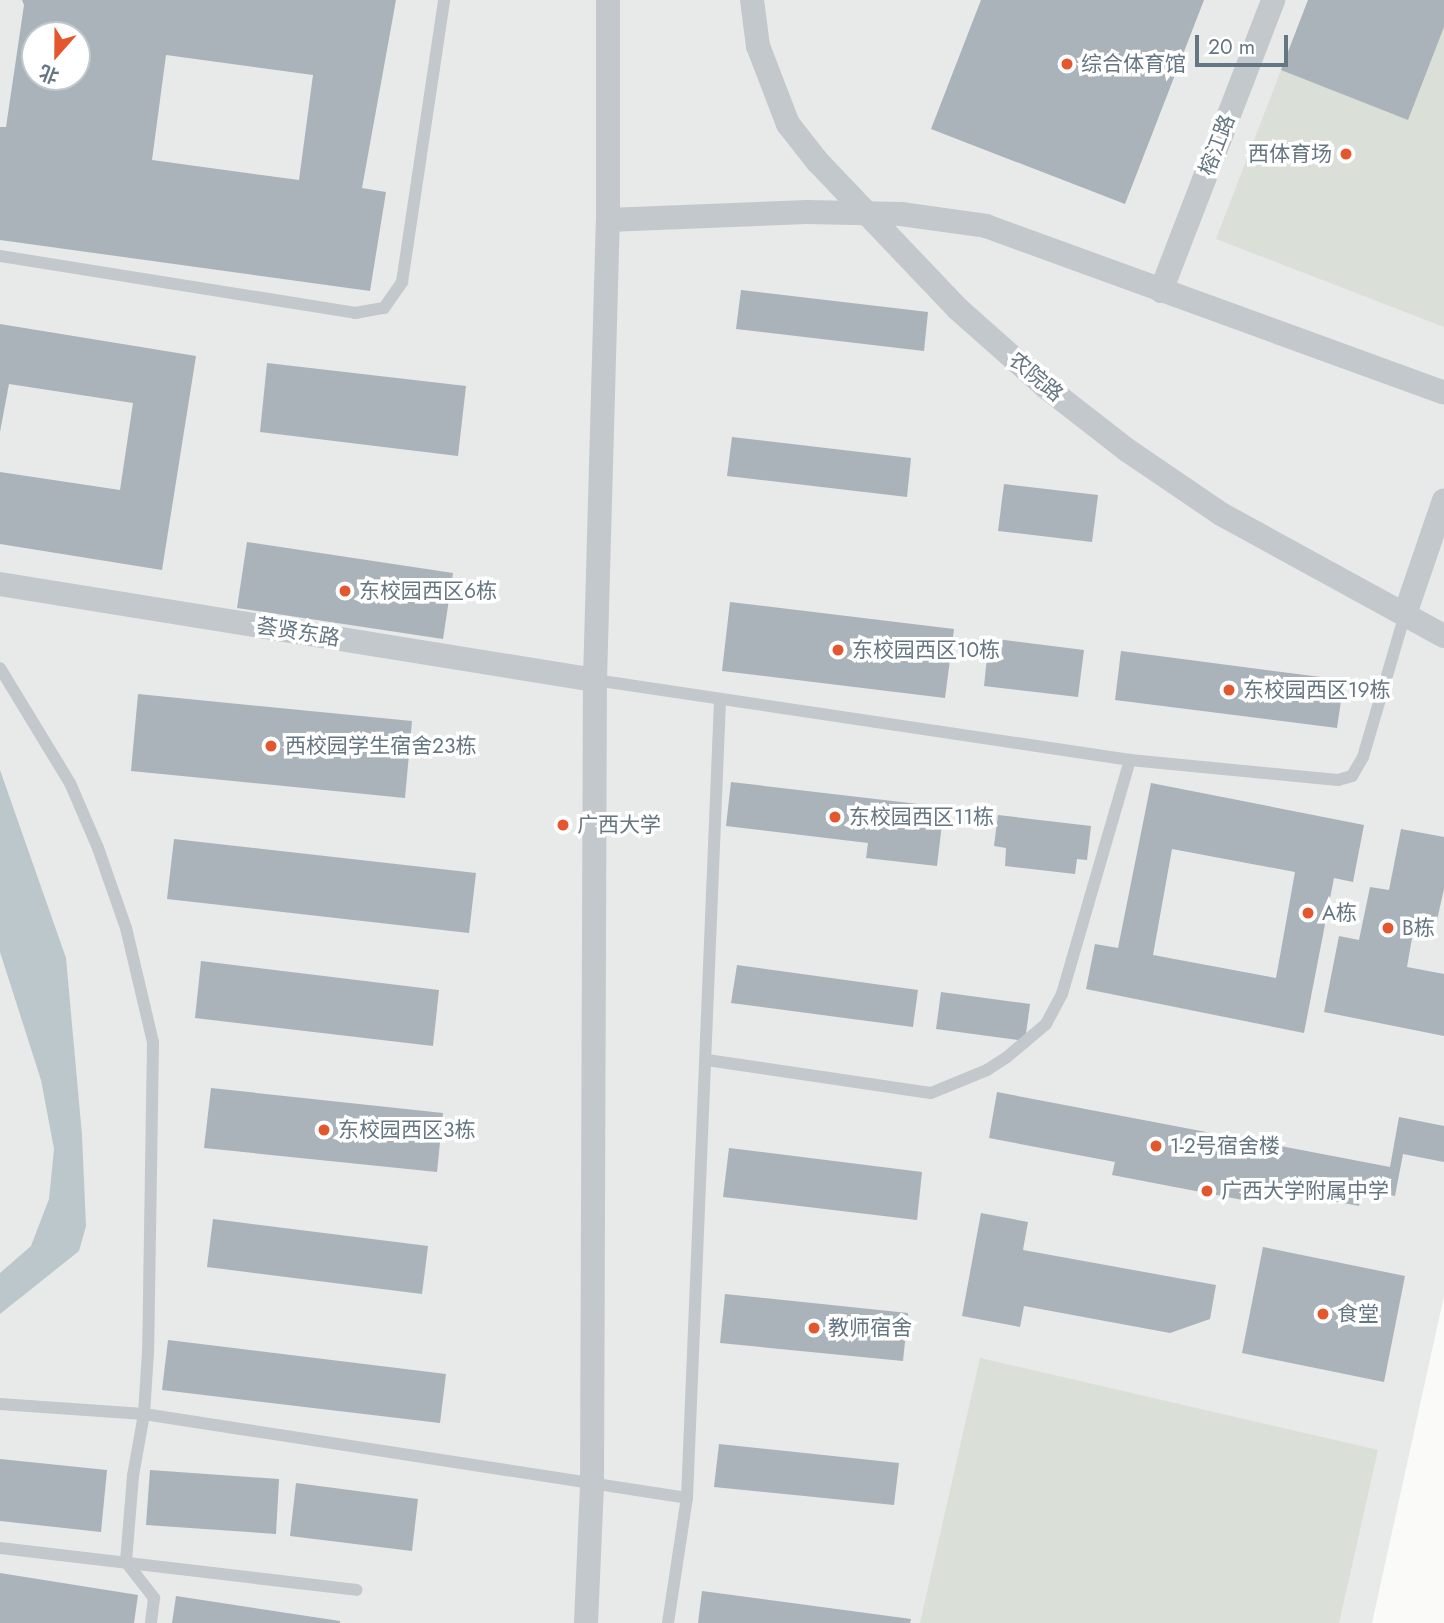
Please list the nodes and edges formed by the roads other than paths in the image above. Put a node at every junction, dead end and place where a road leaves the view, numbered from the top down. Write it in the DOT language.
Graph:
graph roads {
  1 [pos="444,0"];
  2 [pos="608,0"];
  3 [pos="752,0"];
  4 [pos="1273,0"];
  5 [pos="608,220"];
  6 [pos="0,256"];
  7 [pos="1161,291"];
  8 [pos="1444,393"];
  9 [pos="1444,500"];
  10 [pos="0,584"];
  11 [pos="1405,614"];
  12 [pos="1444,636"];
  13 [pos="0,668"];
  14 [pos="595,680"];
  15 [pos="720,700"];
  16 [pos="1130,760"];
  17 [pos="707,1059"];
  18 [pos="0,1404"];
  19 [pos="144,1414"];
  20 [pos="592,1483"];
  21 [pos="687,1498"];
  22 [pos="0,1548"];
  23 [pos="126,1562"];
  24 [pos="357,1590"];
  25 [pos="151,1623"];
  26 [pos="586,1623"];
  27 [pos="668,1623"];
  1 -- 6 [label="lane"];
  2 -- 5 [label="street"];
  3 -- 11 [label="street, 农院路, bridge"];
  4 -- 7 [label="street, 榕江路"];
  5 -- 7 [label="street"];
  5 -- 14 [label="street"];
  7 -- 8 [label="street"];
  9 -- 11 [label="street"];
  10 -- 14 [label="street, 荟贤东路"];
  11 -- 12 [label="street, 农院路"];
  11 -- 16 [label="lane"];
  13 -- 19 [label="lane"];
  14 -- 15 [label="lane"];
  14 -- 20 [label="street"];
  15 -- 16 [label="lane"];
  15 -- 17 [label="lane"];
  16 -- 17 [label="lane"];
  17 -- 21 [label="lane"];
  18 -- 19 [label="lane"];
  19 -- 20 [label="lane"];
  19 -- 23 [label="lane"];
  20 -- 21 [label="lane"];
  20 -- 26 [label="street"];
  21 -- 27 [label="lane"];
  22 -- 23 [label="lane"];
  23 -- 24 [label="lane"];
  23 -- 25 [label="lane"];
}
